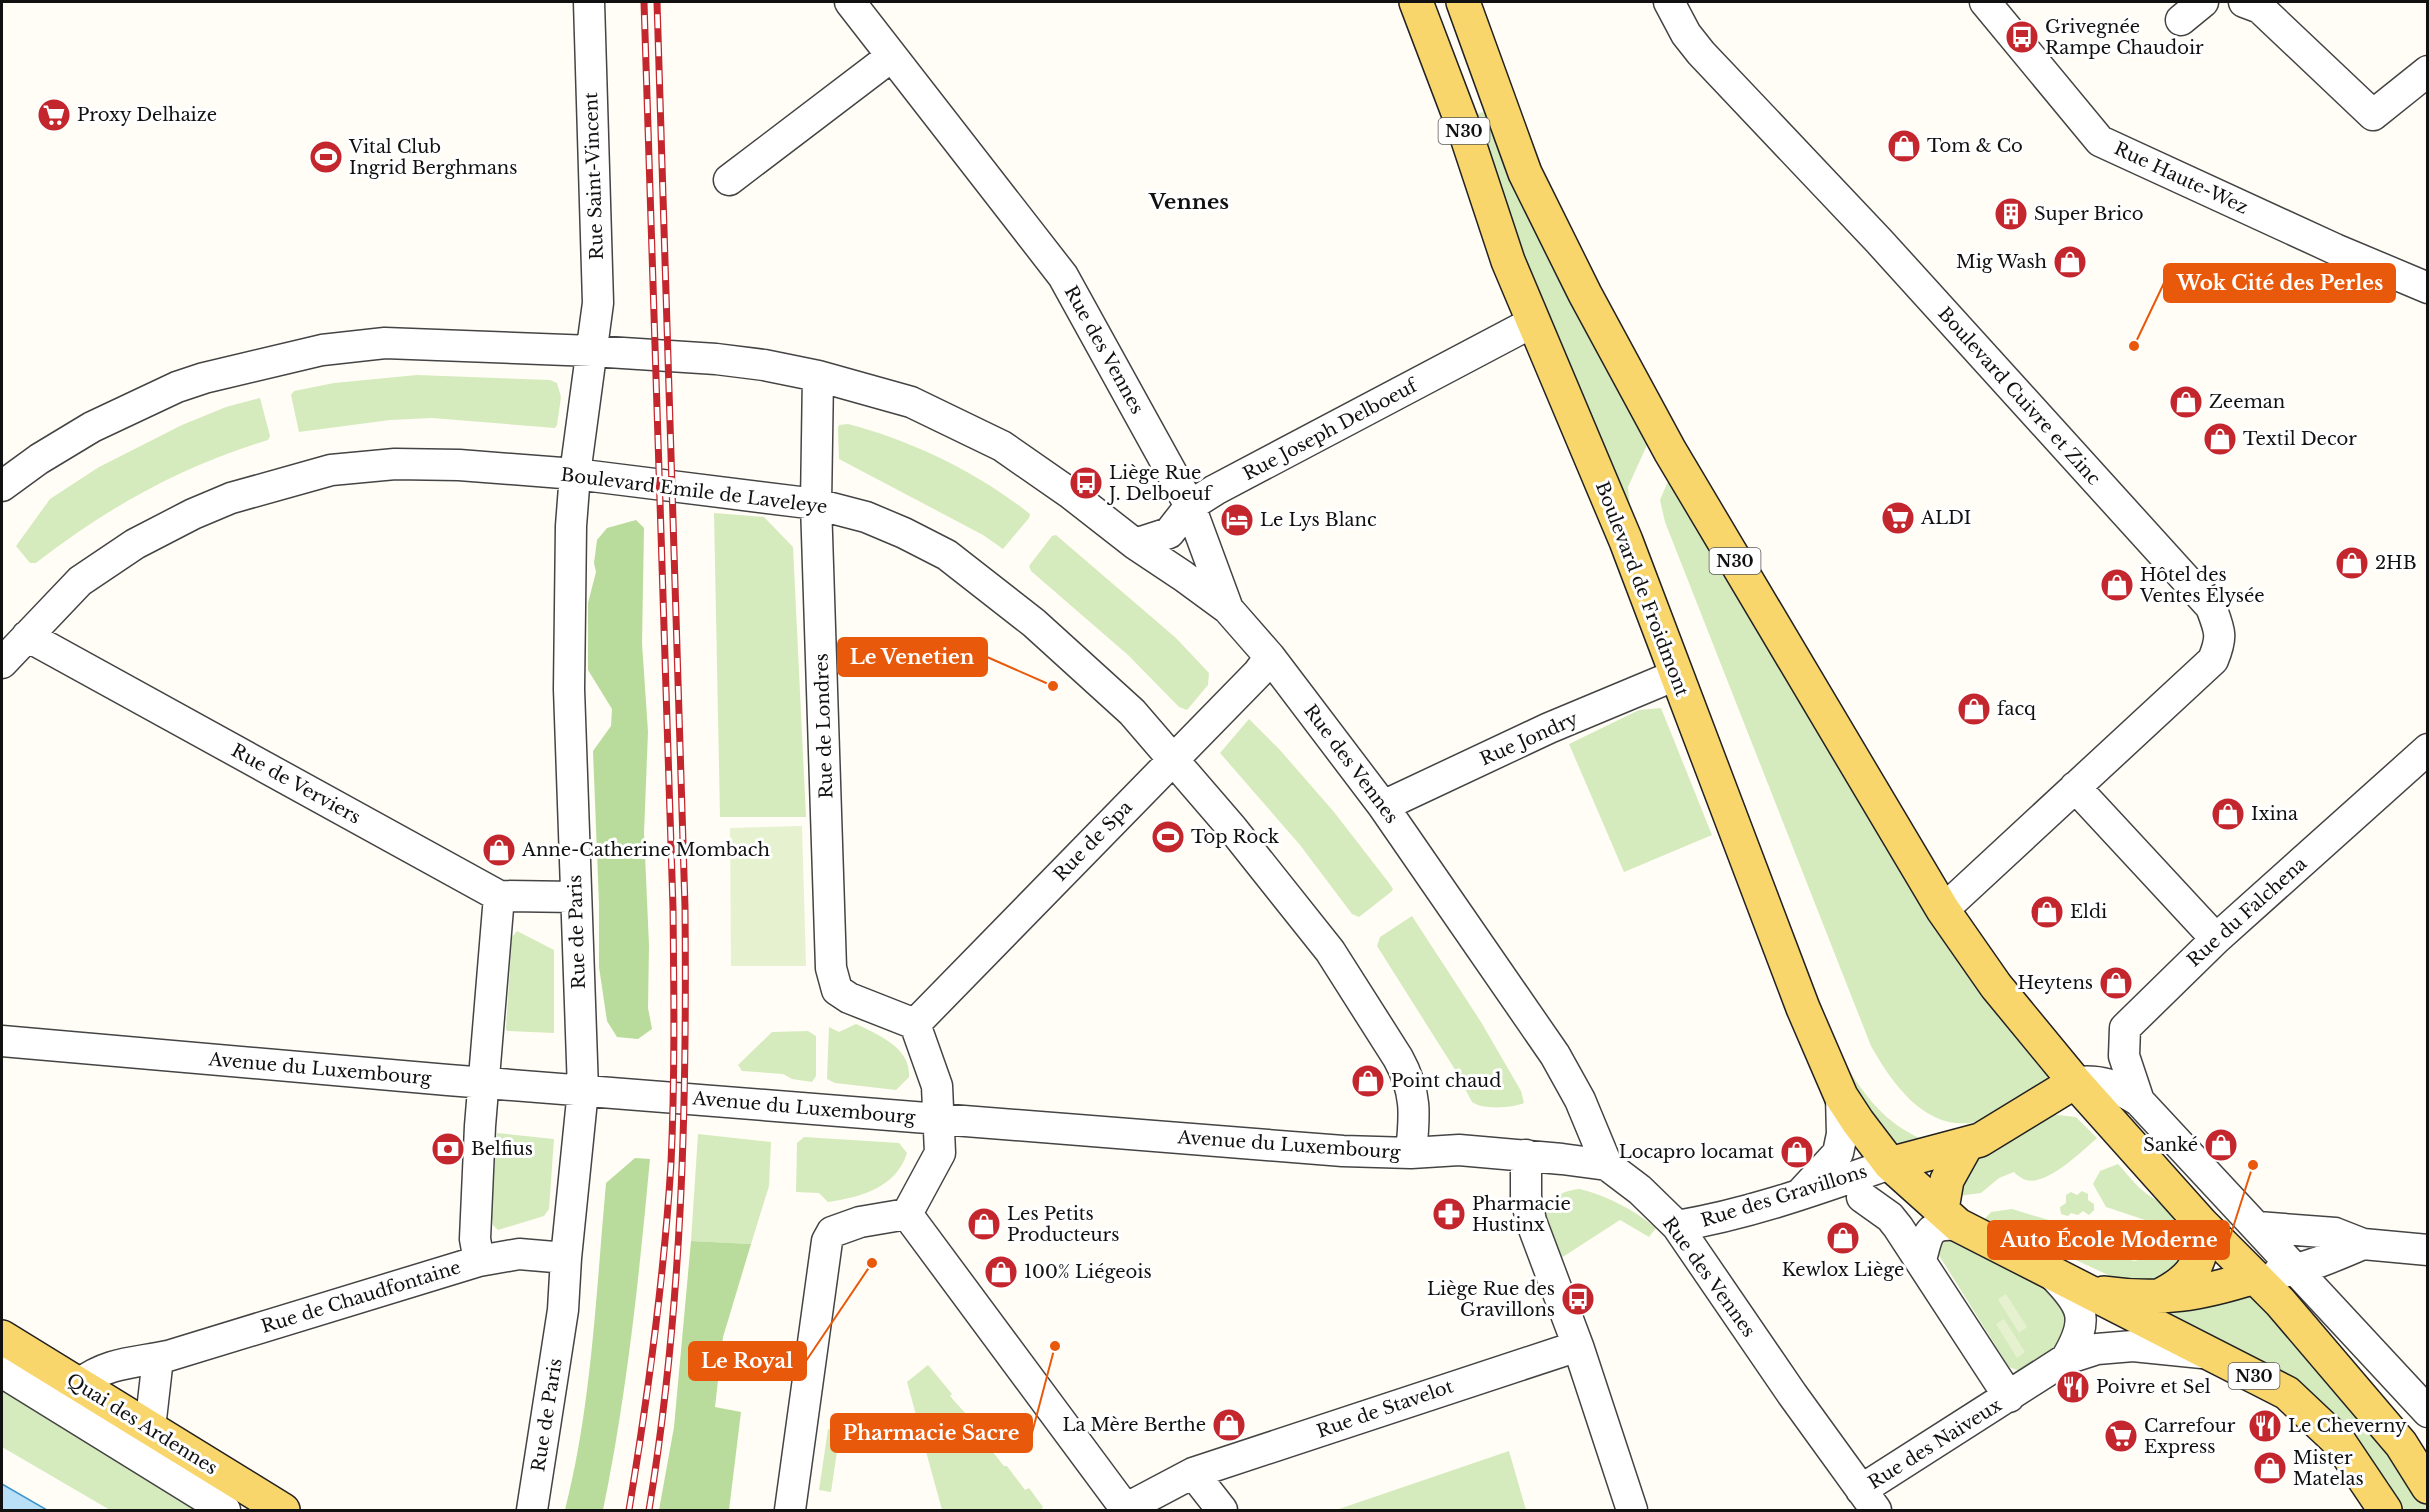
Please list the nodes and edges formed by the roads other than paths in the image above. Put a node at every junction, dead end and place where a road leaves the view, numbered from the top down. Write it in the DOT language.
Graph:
graph roads {
  1 [pos="589,2"];
  2 [pos="850,2"];
  3 [pos="1416,2"];
  4 [pos="1463,2"];
  5 [pos="1669,2"];
  6 [pos="1985,2"];
  7 [pos="2244,2"];
  8 [pos="892,56"];
  9 [pos="2427,71"];
  10 [pos="729,180"];
  11 [pos="2427,288"];
  12 [pos="1533,322"];
  13 [pos="592,351"];
  14 [pos="818,376"];
  15 [pos="575,474"];
  16 [pos="2,486"];
  17 [pos="816,504"];
  18 [pos="1190,506"];
  19 [pos="1135,544"];
  20 [pos="1228,609"];
  21 [pos="27,636"];
  22 [pos="1270,657"];
  23 [pos="2,663"];
  24 [pos="1676,675"];
  25 [pos="1172,759"];
  26 [pos="2421,766"];
  27 [pos="2075,787"];
  28 [pos="1383,806"];
  29 [pos="499,896"];
  30 [pos="575,897"];
  31 [pos="1943,910"];
  32 [pos="2216,939"];
  33 [pos="915,1024"];
  34 [pos="2,1041"];
  35 [pos="483,1082"];
  36 [pos="2075,1082"];
  37 [pos="583,1090"];
  38 [pos="1841,1096"];
  39 [pos="2139,1101"];
  40 [pos="939,1119"];
  41 [pos="1967,1144"];
  42 [pos="1411,1154"];
  43 [pos="1526,1155"];
  44 [pos="1890,1164"];
  45 [pos="1607,1165"];
  46 [pos="1799,1195"];
  47 [pos="1862,1197"];
  48 [pos="907,1214"];
  49 [pos="1950,1217"];
  50 [pos="2202,1224"];
  51 [pos="1677,1226"];
  52 [pos="2258,1227"];
  53 [pos="2363,1244"];
  54 [pos="2427,1250"];
  55 [pos="566,1258"];
  56 [pos="1921,1260"];
  57 [pos="478,1261"];
  58 [pos="2297,1270"];
  59 [pos="2052,1274"];
  60 [pos="2254,1276"];
  61 [pos="2084,1290"];
  62 [pos="2159,1296"];
  63 [pos="2,1337"];
  64 [pos="1578,1346"];
  65 [pos="2212,1354"];
  66 [pos="158,1358"];
  67 [pos="2066,1359"];
  68 [pos="2,1372"];
  69 [pos="79,1384"];
  70 [pos="2010,1397"];
  71 [pos="2427,1412"];
  72 [pos="150,1428"];
  73 [pos="1193,1473"];
  74 [pos="2427,1487"];
  75 [pos="1869,1500"];
  76 [pos="1124,1509"];
  77 [pos="225,1510"];
  78 [pos="283,1510"];
  79 [pos="532,1510"];
  80 [pos="790,1510"];
  81 [pos="1222,1510"];
  82 [pos="1632,1510"];
  83 [pos="2385,1510"];
  1 -- 13 [label="street, Rue Saint-Vincent"];
  2 -- 8 [label="street, Rue des Vennes"];
  3 -- 12 [label="main road, Boulevard de Froidmont / N30"];
  4 -- 31 [label="main road, N30"];
  5 -- 27 [label="street, Boulevard Cuivre et Zinc"];
  6 -- 11 [label="street, Rue Haute-Wez"];
  7 -- 9 [label="street"];
  8 -- 10 [label="street"];
  8 -- 18 [label="street, Rue des Vennes"];
  12 -- 18 [label="street, Rue Joseph Delboeuf"];
  12 -- 24 [label="main road, Boulevard de Froidmont / N30"];
  13 -- 14 [label="street"];
  13 -- 15 [label="street, Rue de Paris"];
  13 -- 16 [label="street"];
  14 -- 17 [label="street, Rue de Londres"];
  14 -- 19 [label="street"];
  15 -- 17 [label="street, Boulevard Emile de Laveleye"];
  15 -- 21 [label="street, Boulevard Emile de Laveleye"];
  15 -- 30 [label="street, Rue de Paris"];
  17 -- 25 [label="street, Boulevard Emile de Laveleye"];
  17 -- 33 [label="street, Rue de Londres"];
  18 -- 19 [label="street, Rue Joseph Delboeuf"];
  18 -- 20 [label="street, Rue des Vennes"];
  19 -- 20 [label="street"];
  20 -- 22 [label="street, Rue des Vennes"];
  21 -- 23 [label="street, Boulevard Emile de Laveleye"];
  21 -- 29 [label="street, Rue de Verviers"];
  22 -- 25 [label="street, Rue de Spa"];
  22 -- 28 [label="street, Rue des Vennes"];
  24 -- 28 [label="street, Rue Jondry"];
  24 -- 38 [label="main road, Boulevard de Froidmont / N30"];
  25 -- 33 [label="street, Rue de Spa"];
  25 -- 42 [label="street, Boulevard Emile de Laveleye"];
  26 -- 32 [label="street, Rue du Falchena"];
  27 -- 31 [label="street, Boulevard Cuivre et Zinc"];
  27 -- 32 [label="street"];
  28 -- 45 [label="street, Rue des Vennes"];
  29 -- 30 [label="street, Rue de Verviers"];
  29 -- 35 [label="street"];
  30 -- 37 [label="street, Rue de Paris"];
  31 -- 36 [label="main road, N30"];
  32 -- 39 [label="street, Rue du Falchena"];
  33 -- 40 [label="street"];
  34 -- 35 [label="street, Avenue du Luxembourg"];
  35 -- 37 [label="street, Avenue du Luxembourg"];
  35 -- 57 [label="street"];
  36 -- 39 [label="street"];
  36 -- 41 [label="main road"];
  36 -- 50 [label="main road, N30"];
  37 -- 40 [label="street, Avenue du Luxembourg"];
  37 -- 55 [label="street, Rue de Paris"];
  38 -- 44 [label="main road, Boulevard de Froidmont / N30"];
  38 -- 46 [label="street"];
  39 -- 52 [label="street"];
  40 -- 42 [label="street, Avenue du Luxembourg"];
  40 -- 48 [label="street"];
  41 -- 44 [label="main road"];
  41 -- 49 [label="main road"];
  42 -- 43 [label="street, Avenue du Luxembourg"];
  43 -- 45 [label="street, Avenue du Luxembourg"];
  43 -- 64 [label="street"];
  44 -- 46 [label="street, Rue des Gravillons"];
  44 -- 49 [label="main road, N30"];
  45 -- 51 [label="street, Rue des Vennes"];
  46 -- 47 [label="street"];
  46 -- 51 [label="street, Rue des Gravillons"];
  47 -- 49 [label="street"];
  47 -- 56 [label="street"];
  48 -- 76 [label="street"];
  48 -- 80 [label="street"];
  49 -- 56 [label="street"];
  49 -- 59 [label="main road, N30"];
  50 -- 60 [label="main road, N30"];
  50 -- 62 [label="main road"];
  51 -- 75 [label="street, Rue des Vennes"];
  52 -- 53 [label="street"];
  52 -- 58 [label="street"];
  53 -- 54 [label="street"];
  53 -- 58 [label="street"];
  55 -- 57 [label="street, Rue de Chaudfontaine"];
  55 -- 79 [label="street, Rue de Paris"];
  56 -- 70 [label="street"];
  57 -- 66 [label="street, Rue de Chaudfontaine"];
  58 -- 60 [label="street"];
  58 -- 71 [label="street"];
  59 -- 61 [label="main road, N30"];
  59 -- 67 [label="street"];
  60 -- 62 [label="main road"];
  60 -- 74 [label="main road, N30"];
  61 -- 62 [label="main road"];
  61 -- 65 [label="main road, N30"];
  63 -- 69 [label="main road, Quai des Ardennes"];
  64 -- 73 [label="street, Rue de Stavelot"];
  64 -- 82 [label="street"];
  65 -- 67 [label="street"];
  65 -- 83 [label="main road, N30"];
  66 -- 69 [label="street, Rue de Chaudfontaine"];
  66 -- 72 [label="street"];
  67 -- 70 [label="street, Rue des Naiveux"];
  68 -- 77 [label="street, Quai des Ardennes"];
  69 -- 72 [label="main road, Quai des Ardennes"];
  70 -- 75 [label="street, Rue des Naiveux"];
  72 -- 78 [label="main road, Quai des Ardennes"];
  73 -- 76 [label="street, Rue de Stavelot"];
  73 -- 81 [label="street"];
}
